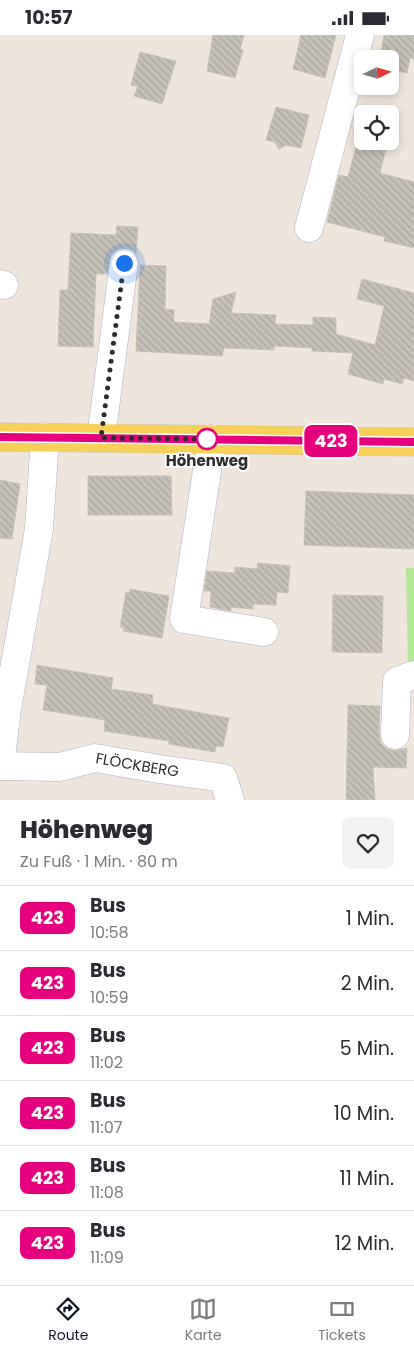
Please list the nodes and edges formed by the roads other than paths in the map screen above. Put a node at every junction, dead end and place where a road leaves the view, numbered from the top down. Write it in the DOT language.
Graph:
graph roads {
  1 [pos="360,35"];
  2 [pos="309,228"];
  3 [pos="124,263"];
  4 [pos="0,437"];
  5 [pos="45,437"];
  6 [pos="101,438"];
  7 [pos="212,439"];
  8 [pos="414,442"];
  9 [pos="264,632"];
  10 [pos="414,675"];
  11 [pos="395,735"];
  12 [pos="0,766"];
  13 [pos="230,800"];
  1 -- 2 [label="street"];
  3 -- 6 [label="street"];
  4 -- 5 [label="main road"];
  5 -- 6 [label="main road"];
  5 -- 12 [label="street"];
  6 -- 7 [label="main road"];
  7 -- 8 [label="main road"];
  7 -- 9 [label="street"];
  10 -- 11 [label="street"];
  12 -- 13 [label="street, FLÖCKBERG"];
}
